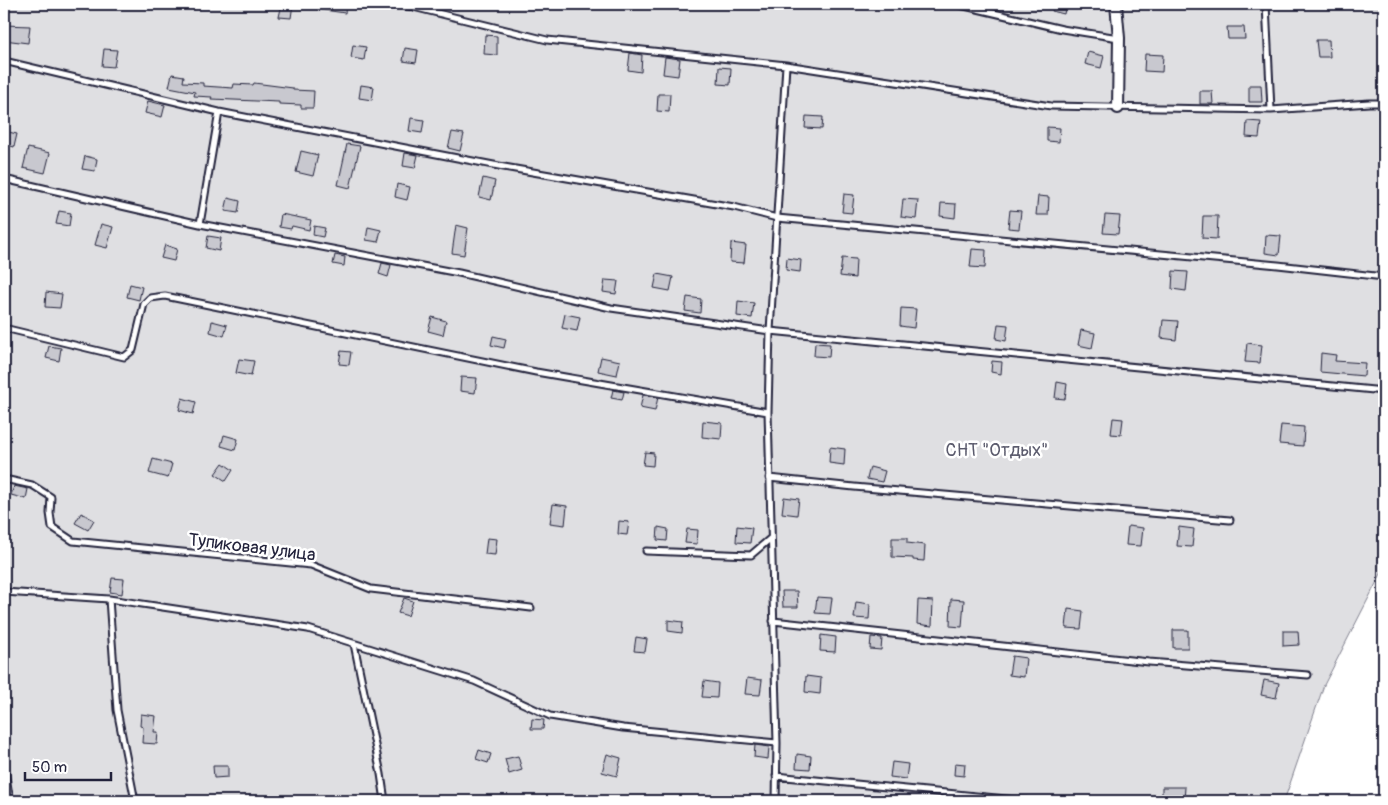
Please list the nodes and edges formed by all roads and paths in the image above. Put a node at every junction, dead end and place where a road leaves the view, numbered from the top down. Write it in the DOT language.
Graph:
graph roads {
  1 [pos="395,4"];
  2 [pos="956,4"];
  3 [pos="1116,4"];
  4 [pos="1266,4"];
  5 [pos="1119,38"];
  6 [pos="4,61"];
  7 [pos="786,65"];
  8 [pos="1384,103"];
  9 [pos="1118,108"];
  10 [pos="1271,110"];
  11 [pos="219,112"];
  12 [pos="4,179"];
  13 [pos="777,218"];
  14 [pos="200,224"];
  15 [pos="1384,277"];
  16 [pos="4,328"];
  17 [pos="770,331"];
  18 [pos="1384,391"];
  19 [pos="768,412"];
  20 [pos="769,478"];
  21 [pos="4,479"];
  22 [pos="1230,520"];
  23 [pos="771,538"];
  24 [pos="646,551"];
  25 [pos="4,592"];
  26 [pos="109,599"];
  27 [pos="531,608"];
  28 [pos="773,621"];
  29 [pos="354,644"];
  30 [pos="1308,675"];
  31 [pos="777,743"];
  32 [pos="4,765"];
  33 [pos="776,776"];
  34 [pos="10,801"];
  35 [pos="135,801"];
  36 [pos="385,801"];
  37 [pos="776,801"];
  38 [pos="1027,801"];
  1 -- 7 [label="lane"];
  2 -- 5 [label="lane"];
  3 -- 5 [label="street"];
  4 -- 10 [label="lane"];
  5 -- 9 [label="street"];
  6 -- 11 [label="lane"];
  7 -- 9 [label="lane"];
  7 -- 13 [label="lane"];
  8 -- 10 [label="lane"];
  9 -- 10 [label="lane"];
  11 -- 13 [label="lane"];
  11 -- 14 [label="lane"];
  12 -- 14 [label="lane"];
  13 -- 15 [label="lane"];
  13 -- 17 [label="lane"];
  14 -- 17 [label="lane"];
  16 -- 19 [label="lane"];
  17 -- 18 [label="lane"];
  17 -- 19 [label="lane"];
  19 -- 20 [label="lane"];
  20 -- 22 [label="lane"];
  20 -- 23 [label="lane"];
  21 -- 27 [label="lane, Тупиковая улица"];
  23 -- 24 [label="lane"];
  23 -- 28 [label="lane"];
  25 -- 26 [label="lane"];
  26 -- 29 [label="lane"];
  26 -- 35 [label="lane"];
  28 -- 30 [label="lane"];
  28 -- 31 [label="lane"];
  29 -- 31 [label="lane"];
  29 -- 36 [label="lane"];
  31 -- 33 [label="lane"];
  32 -- 34 [label="lane"];
  33 -- 37 [label="lane"];
  33 -- 38 [label="lane"];
}
